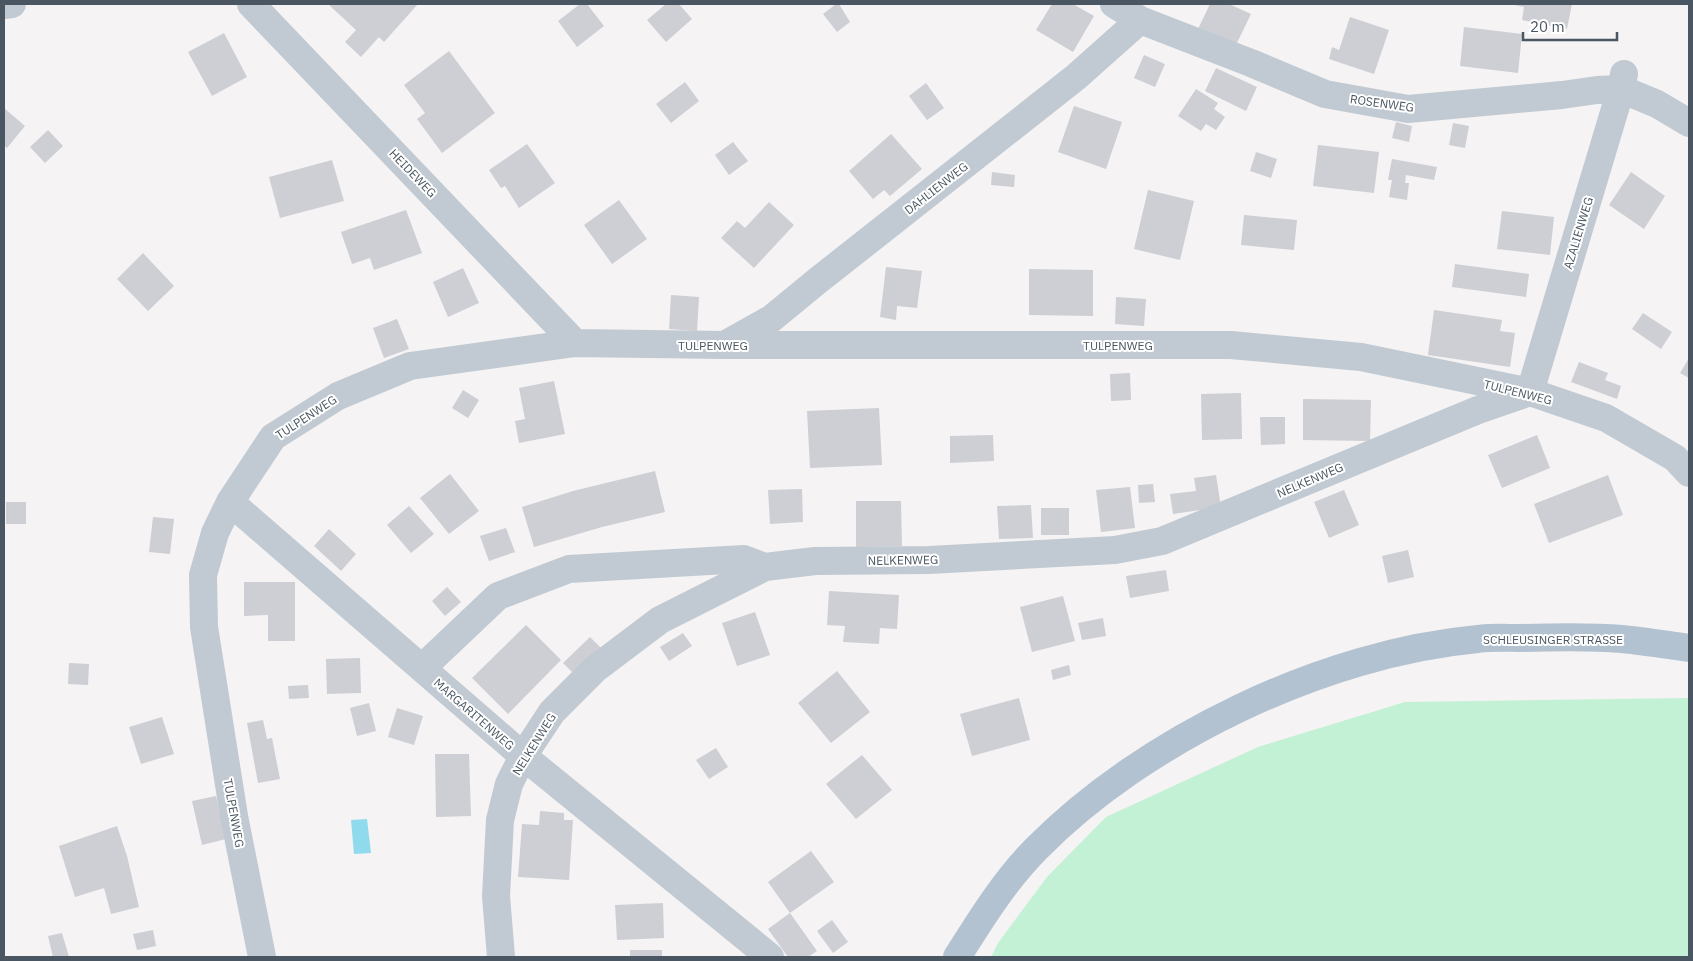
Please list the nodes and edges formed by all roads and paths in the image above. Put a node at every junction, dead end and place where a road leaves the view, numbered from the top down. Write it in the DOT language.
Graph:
graph roads {
  1 [pos="12,4"];
  2 [pos="251,4"];
  3 [pos="1114,4"];
  4 [pos="4,5"];
  5 [pos="1140,20"];
  6 [pos="1622,81"];
  7 [pos="1689,123"];
  8 [pos="575,343"];
  9 [pos="724,345"];
  10 [pos="1530,392"];
  11 [pos="1689,473"];
  12 [pos="230,502"];
  13 [pos="765,567"];
  14 [pos="1689,648"];
  15 [pos="422,668"];
  16 [pos="523,756"];
  17 [pos="262,957"];
  18 [pos="501,957"];
  19 [pos="770,957"];
  20 [pos="957,957"];
  1 -- 4 [label="street"];
  2 -- 8 [label="street, HEIDEWEG"];
  3 -- 5 [label="street, ROSENWEG"];
  5 -- 6 [label="street, ROSENWEG"];
  5 -- 9 [label="street, DAHLIENWEG"];
  6 -- 7 [label="street, ROSENWEG"];
  6 -- 10 [label="street, AZALIENWEG"];
  8 -- 9 [label="street, TULPENWEG"];
  8 -- 12 [label="street, TULPENWEG"];
  9 -- 10 [label="street, TULPENWEG"];
  10 -- 11 [label="street, TULPENWEG"];
  10 -- 13 [label="street, NELKENWEG"];
  12 -- 15 [label="street, MARGARITENWEG"];
  12 -- 17 [label="street, TULPENWEG"];
  13 -- 15 [label="street"];
  13 -- 16 [label="street, NELKENWEG"];
  14 -- 20 [label="main road, SCHLEUSINGER STRASSE"];
  15 -- 16 [label="street, MARGARITENWEG"];
  16 -- 18 [label="street, NELKENWEG"];
  16 -- 19 [label="street, MARGARITENWEG"];
}
